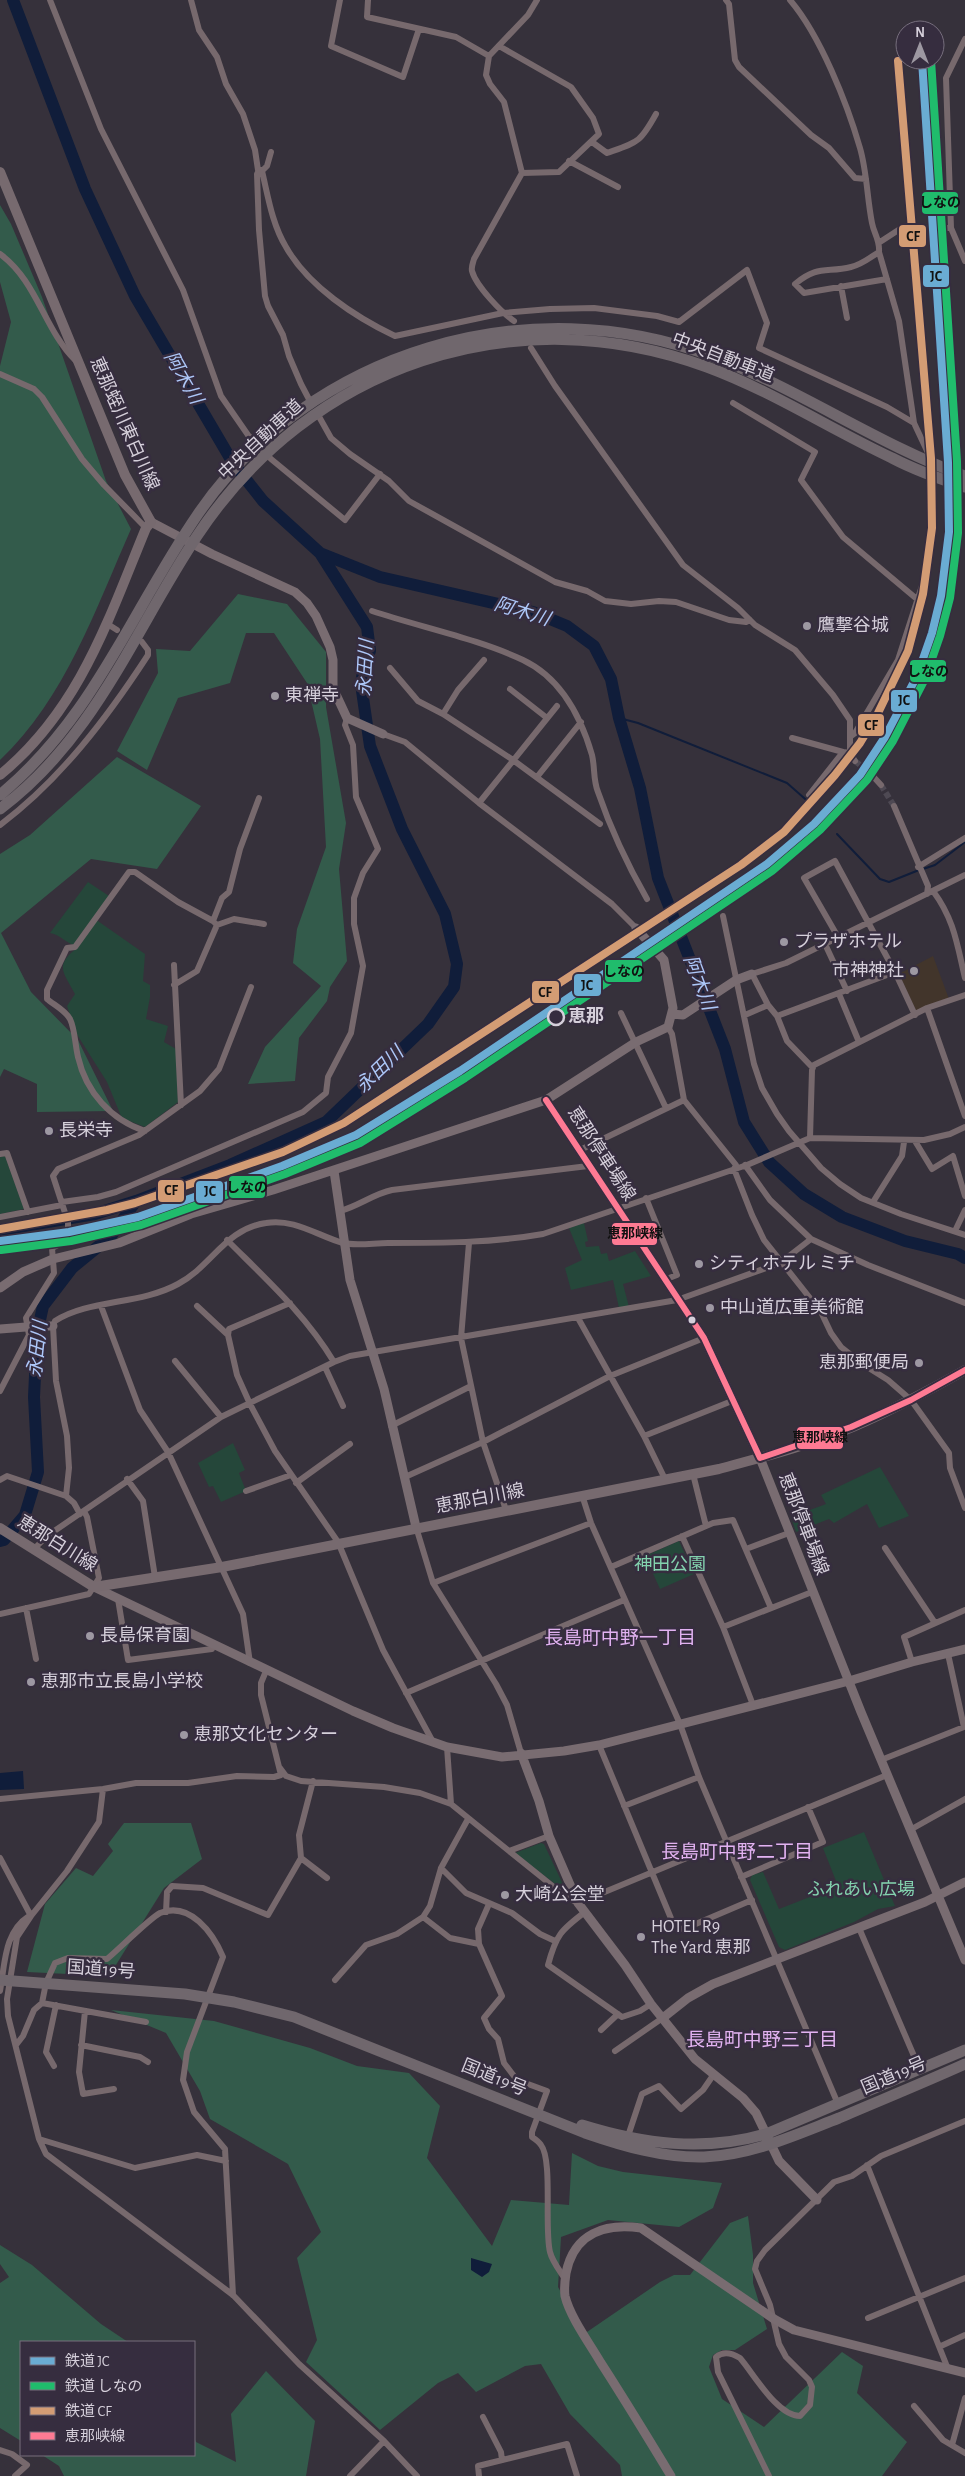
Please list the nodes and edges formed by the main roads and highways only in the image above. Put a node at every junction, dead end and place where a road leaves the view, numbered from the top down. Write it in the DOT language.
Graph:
graph roads {
  1 [pos="0,172"];
  2 [pos="341,390"];
  3 [pos="964,481"];
  4 [pos="177,556"];
  5 [pos="0,775"];
  6 [pos="0,795"];
  7 [pos="0,809"];
  8 [pos="965,1370"];
  9 [pos="4,1530"];
  10 [pos="0,1978"];
  11 [pos="46,1981"];
  12 [pos="965,2050"];
  13 [pos="965,2064"];
  1 -- 5 [label="main road, 恵那蛭川東白川線"];
  2 -- 3 [label="highway, 中央自動車道"];
  2 -- 3 [label="highway, 中央自動車道"];
  2 -- 4 [label="highway, 中央自動車道"];
  4 -- 6 [label="highway, 中央自動車道"];
  4 -- 7 [label="highway, 中央自動車道"];
  8 -- 9 [label="main road, 恵那白川線"];
  10 -- 11 [label="highway, 国道19号"];
  11 -- 12 [label="highway, 国道19号"];
  11 -- 13 [label="highway, 国道19号"];
}
